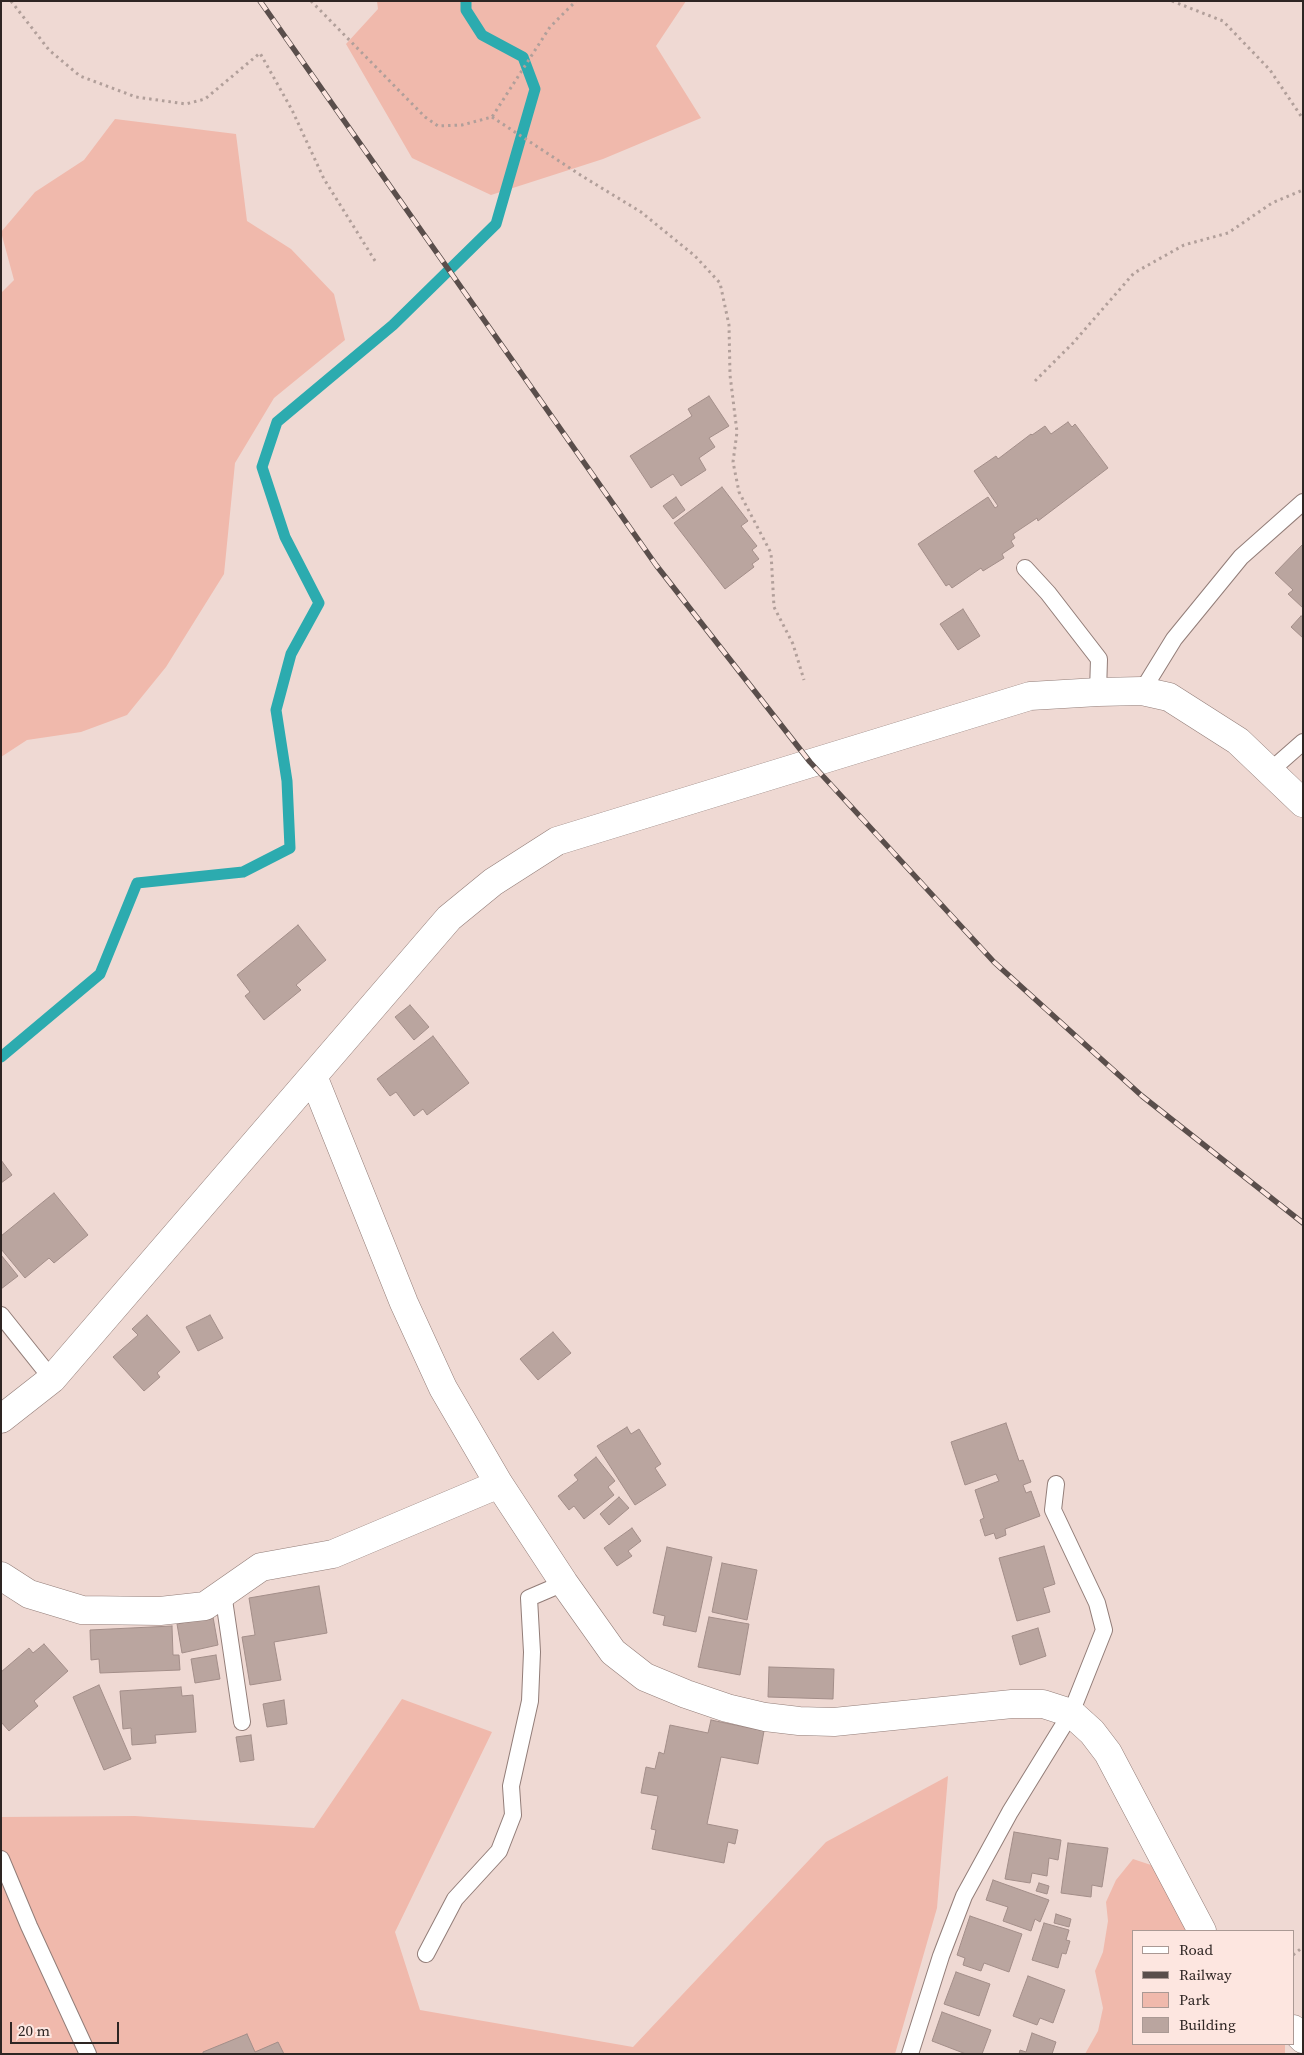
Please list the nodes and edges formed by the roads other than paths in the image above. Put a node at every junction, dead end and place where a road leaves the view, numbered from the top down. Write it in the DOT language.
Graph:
graph roads {
  1 [pos="1303,502"];
  2 [pos="1024,568"];
  3 [pos="1142,691"];
  4 [pos="1098,692"];
  5 [pos="1303,742"];
  6 [pos="1270,770"];
  7 [pos="1303,803"];
  8 [pos="313,1076"];
  9 [pos="1,1314"];
  10 [pos="52,1379"];
  11 [pos="1,1419"];
  12 [pos="499,1484"];
  13 [pos="1056,1484"];
  14 [pos="1,1576"];
  15 [pos="564,1583"];
  16 [pos="223,1593"];
  17 [pos="1071,1713"];
  18 [pos="242,1722"];
  19 [pos="1,1859"];
  20 [pos="1201,1930"];
  21 [pos="426,1954"];
  22 [pos="1294,2030"];
  23 [pos="1303,2039"];
  24 [pos="88,2054"];
  25 [pos="910,2054"];
  1 -- 3 [label="lane"];
  2 -- 4 [label="lane"];
  3 -- 4 [label="street"];
  3 -- 6 [label="street"];
  4 -- 8 [label="street"];
  5 -- 6 [label="lane"];
  6 -- 7 [label="street"];
  8 -- 10 [label="street"];
  8 -- 12 [label="street"];
  9 -- 10 [label="lane"];
  10 -- 11 [label="street"];
  12 -- 15 [label="street"];
  12 -- 16 [label="street"];
  13 -- 17 [label="lane"];
  14 -- 16 [label="street"];
  15 -- 17 [label="street"];
  15 -- 21 [label="lane"];
  16 -- 18 [label="lane"];
  17 -- 20 [label="street"];
  17 -- 25 [label="lane"];
  19 -- 24 [label="lane"];
  22 -- 23 [label="street"];
}
